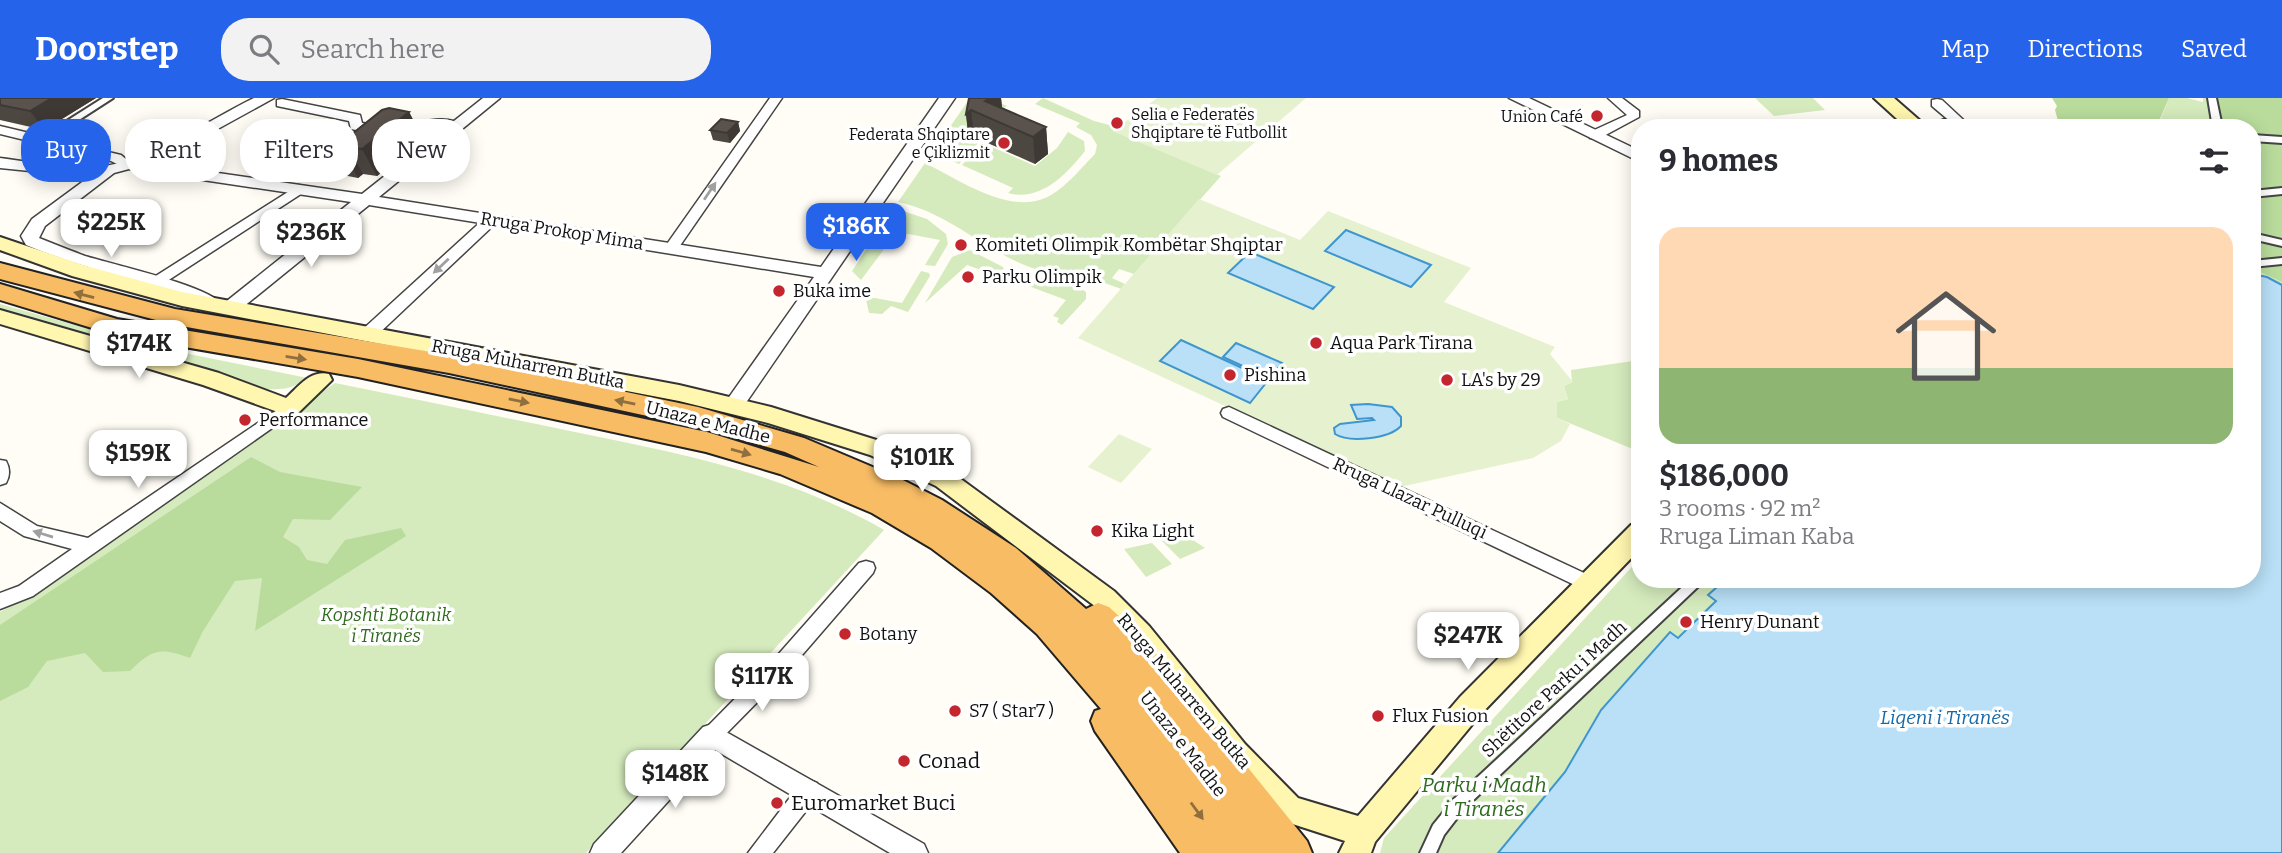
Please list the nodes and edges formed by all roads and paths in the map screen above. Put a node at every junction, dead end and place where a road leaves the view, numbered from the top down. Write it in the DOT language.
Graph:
graph roads {
  1 [pos="109,98"];
  2 [pos="266,98"];
  3 [pos="492,98"];
  4 [pos="776,98"];
  5 [pos="947,98"];
  6 [pos="1517,98"];
  7 [pos="1614,98"];
  8 [pos="1883,98"];
  9 [pos="2212,98"];
  10 [pos="1937,100"];
  11 [pos="282,103"];
  12 [pos="75,119"];
  13 [pos="224,119"];
  14 [pos="466,119"];
  15 [pos="1915,119"];
  16 [pos="1929,119"];
  17 [pos="1955,119"];
  18 [pos="2216,119"];
  19 [pos="372,129"];
  20 [pos="0,130"];
  21 [pos="1595,135"];
  22 [pos="2261,139"];
  23 [pos="2282,141"];
  24 [pos="1631,153"];
  25 [pos="0,163"];
  26 [pos="125,164"];
  27 [pos="21,165"];
  28 [pos="111,169"];
  29 [pos="226,179"];
  30 [pos="92,182"];
  31 [pos="388,182"];
  32 [pos="299,189"];
  33 [pos="2282,191"];
  34 [pos="2261,193"];
  35 [pos="367,199"];
  36 [pos="491,220"];
  37 [pos="2261,238"];
  38 [pos="2282,243"];
  39 [pos="672,247"];
  40 [pos="7,259"];
  41 [pos="2282,261"];
  42 [pos="2261,263"];
  43 [pos="825,273"];
  44 [pos="156,282"];
  45 [pos="0,292"];
  46 [pos="221,306"];
  47 [pos="0,317"];
  48 [pos="365,337"];
  49 [pos="321,380"];
  50 [pos="734,405"];
  51 [pos="289,408"];
  52 [pos="1229,413"];
  53 [pos="0,466"];
  54 [pos="0,478"];
  55 [pos="849,478"];
  56 [pos="0,510"];
  57 [pos="1631,541"];
  58 [pos="92,546"];
  59 [pos="866,568"];
  60 [pos="1590,584"];
  61 [pos="1690,588"];
  62 [pos="0,601"];
  63 [pos="712,735"];
  64 [pos="809,790"];
  65 [pos="1360,842"];
  66 [pos="603,853"];
  67 [pos="759,853"];
  68 [pos="915,853"];
  69 [pos="1201,853"];
  70 [pos="1228,853"];
  71 [pos="1267,853"];
  72 [pos="1294,853"];
  73 [pos="1428,853"];
  1 -- 12 [label="street"];
  2 -- 13 [label="street"];
  3 -- 14 [label="street"];
  39 -- 4 [label="street, one-way"];
  5 -- 43 [label="street"];
  6 -- 21 [label="street"];
  7 -- 21 [label="street"];
  8 -- 15 [label="main road"];
  9 -- 18 [label="street"];
  10 -- 16 [label="street"];
  10 -- 17 [label="street"];
  11 -- 19 [label="street"];
  20 -- 26 [label="street"];
  21 -- 24 [label="street"];
  22 -- 23 [label="street"];
  25 -- 27 [label="street, Rruga Prokop Mima"];
  26 -- 28 [label="street, Rruga Prokop Mima"];
  29 -- 32 [label="street, Rruga Prokop Mima"];
  30 -- 44 [label="street"];
  31 -- 35 [label="street"];
  32 -- 35 [label="street, Rruga Prokop Mima"];
  32 -- 44 [label="street"];
  33 -- 34 [label="street"];
  35 -- 36 [label="street, Rruga Prokop Mima"];
  35 -- 46 [label="street"];
  36 -- 39 [label="street, Rruga Prokop Mima"];
  36 -- 48 [label="street, one-way"];
  37 -- 38 [label="street"];
  39 -- 43 [label="street, Rruga Prokop Mima"];
  40 -- 46 [label="main road, Rruga Muharrem Butka"];
  55 -- 40 [label="highway, Unaza e Madhe, one-way"];
  41 -- 42 [label="street"];
  43 -- 50 [label="street"];
  44 -- 46 [label="street"];
  45 -- 55 [label="highway, Unaza e Madhe, one-way"];
  46 -- 48 [label="main road, Rruga Muharrem Butka"];
  47 -- 51 [label="main road"];
  48 -- 50 [label="main road, Rruga Muharrem Butka"];
  49 -- 51 [label="main road"];
  50 -- 65 [label="main road, Rruga Muharrem Butka"];
  51 -- 58 [label="street"];
  52 -- 60 [label="street, Rruga Llazar Pulluqi"];
  53 -- 54 [label="street"];
  55 -- 69 [label="highway"];
  55 -- 70 [label="highway, Unaza e Madhe, one-way"];
  55 -- 71 [label="highway, Unaza e Madhe"];
  55 -- 72 [label="highway"];
  58 -- 56 [label="street, one-way"];
  57 -- 60 [label="main road"];
  58 -- 62 [label="street"];
  59 -- 63 [label="street"];
  60 -- 65 [label="main road"];
  61 -- 73 [label="street, Shëtitore Parku i Madh"];
  63 -- 64 [label="street"];
  63 -- 66 [label="street"];
  64 -- 67 [label="street"];
  64 -- 68 [label="street"];
}
